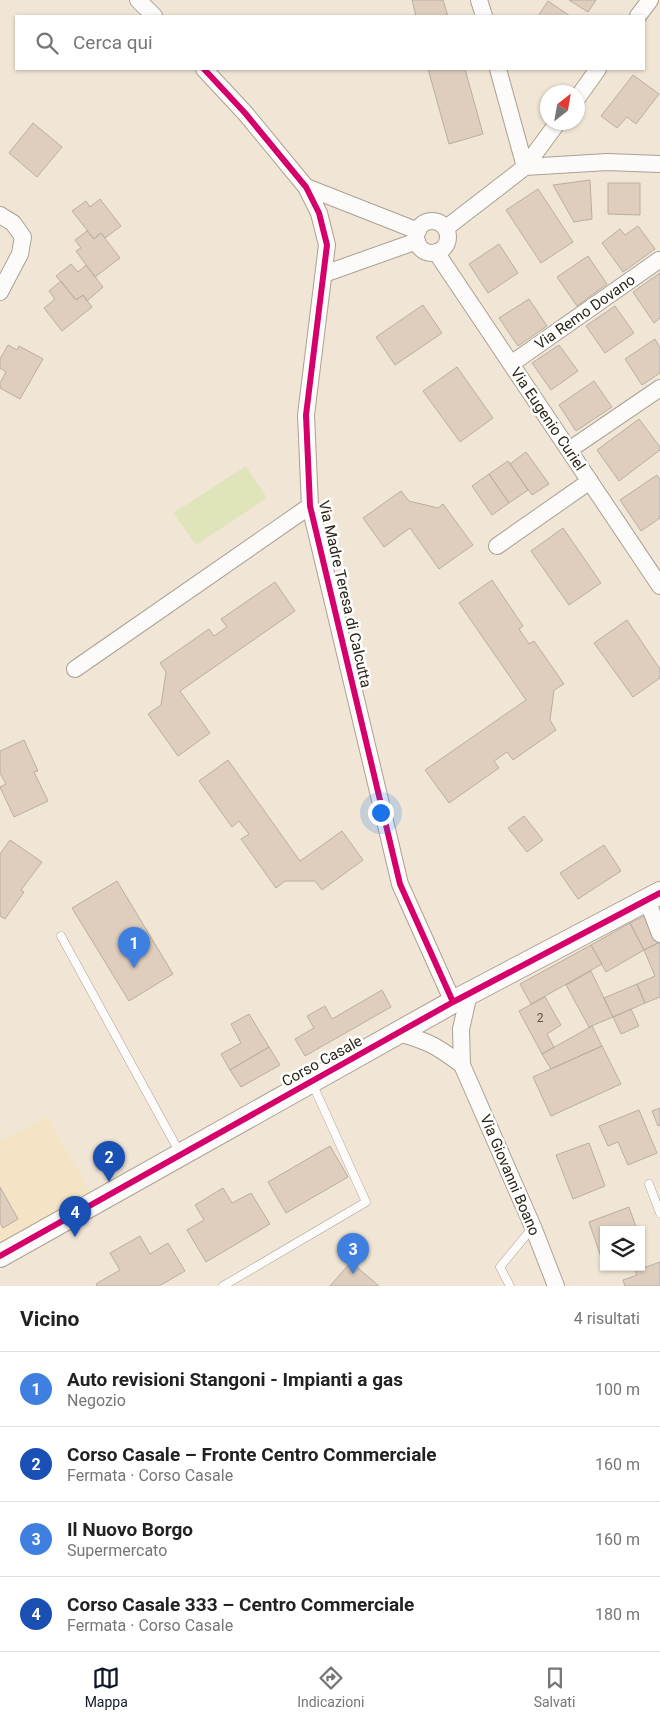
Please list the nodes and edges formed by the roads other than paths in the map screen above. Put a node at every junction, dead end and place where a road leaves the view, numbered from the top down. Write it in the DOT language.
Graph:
graph roads {
  1 [pos="138,0"];
  2 [pos="480,0"];
  3 [pos="650,0"];
  4 [pos="153,15"];
  5 [pos="484,15"];
  6 [pos="639,15"];
  7 [pos="205,70"];
  8 [pos="498,70"];
  9 [pos="597,70"];
  10 [pos="585,87"];
  11 [pos="552,130"];
  12 [pos="660,164"];
  13 [pos="525,167"];
  14 [pos="306,187"];
  15 [pos="0,215"];
  16 [pos="446,228"];
  17 [pos="417,236"];
  18 [pos="436,252"];
  19 [pos="659,260"];
  20 [pos="324,274"];
  21 [pos="0,292"];
  22 [pos="511,364"];
  23 [pos="660,388"];
  24 [pos="569,450"];
  25 [pos="590,481"];
  26 [pos="310,506"];
  27 [pos="497,546"];
  28 [pos="660,586"];
  29 [pos="75,669"];
  30 [pos="654,897"];
  31 [pos="660,934"];
  32 [pos="61,936"];
  33 [pos="461,998"];
  34 [pos="398,1033"];
  35 [pos="462,1065"];
  36 [pos="312,1081"];
  37 [pos="181,1155"];
  38 [pos="649,1184"];
  39 [pos="660,1213"];
  40 [pos="532,1227"];
  41 [pos="0,1256"];
  42 [pos="224,1286"];
  43 [pos="510,1286"];
  44 [pos="556,1286"];
  1 -- 4 [label="street"];
  2 -- 5 [label="street"];
  3 -- 6 [label="street"];
  7 -- 14 [label="street, Via Madre Teresa di Calcutta"];
  8 -- 13 [label="street"];
  9 -- 10 [label="street"];
  11 -- 13 [label="street"];
  12 -- 13 [label="street"];
  13 -- 16 [label="street"];
  14 -- 17 [label="street"];
  14 -- 20 [label="street, Via Madre Teresa di Calcutta"];
  15 -- 21 [label="street"];
  16 -- 17 [label="street"];
  16 -- 18 [label="street"];
  17 -- 18 [label="street"];
  17 -- 20 [label="street"];
  18 -- 22 [label="street, Via Eugenio Curiel"];
  19 -- 22 [label="street, Via Remo Dovano"];
  20 -- 26 [label="street, Via Madre Teresa di Calcutta"];
  22 -- 24 [label="street, Via Eugenio Curiel"];
  23 -- 24 [label="street"];
  24 -- 25 [label="street, Via Eugenio Curiel"];
  25 -- 27 [label="street"];
  25 -- 28 [label="street, Via Eugenio Curiel"];
  26 -- 29 [label="street"];
  26 -- 33 [label="street, Via Madre Teresa di Calcutta"];
  30 -- 31 [label="street"];
  30 -- 33 [label="street, Corso Casale"];
  32 -- 37 [label="lane"];
  33 -- 34 [label="street, Corso Casale"];
  33 -- 35 [label="street, Via Giovanni Boano"];
  34 -- 35 [label="street, Via Giovanni Boano"];
  34 -- 36 [label="street, Corso Casale"];
  35 -- 40 [label="street, Via Giovanni Boano"];
  36 -- 37 [label="street, Corso Casale"];
  36 -- 42 [label="lane"];
  37 -- 41 [label="street, Corso Casale"];
  38 -- 39 [label="lane"];
  40 -- 43 [label="lane"];
  40 -- 44 [label="street, Via Giovanni Boano"];
}
